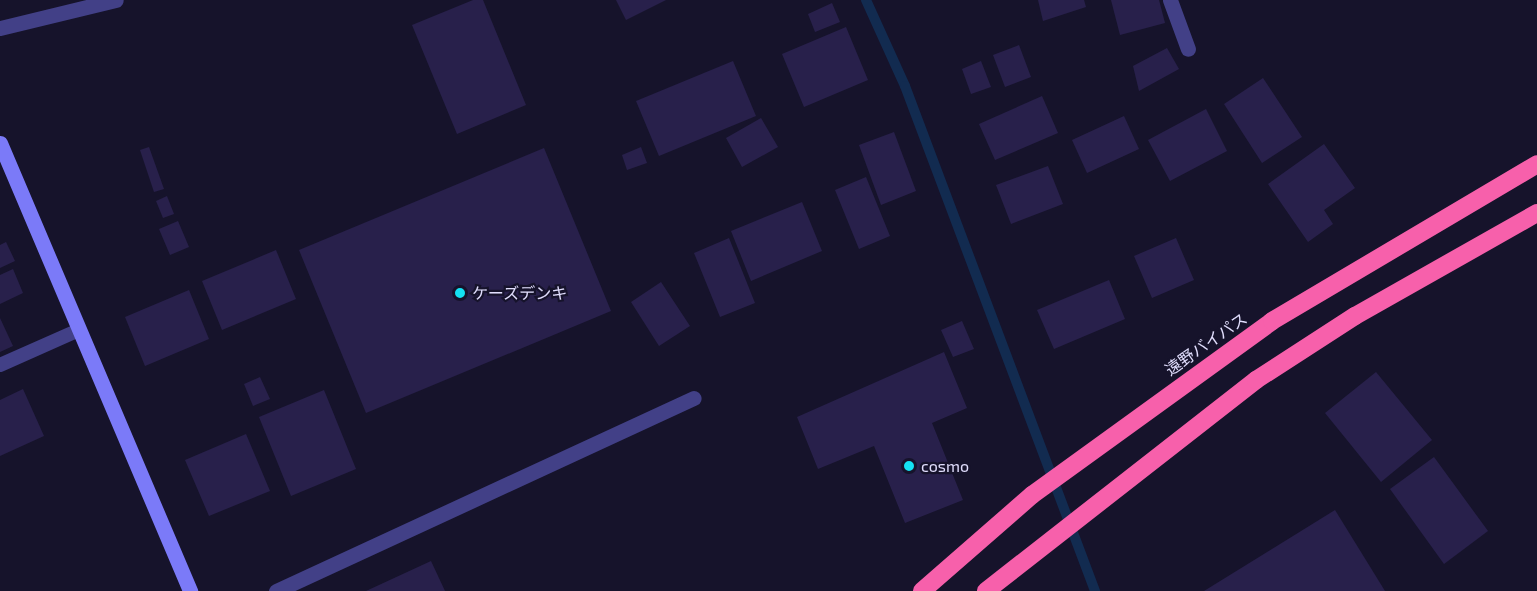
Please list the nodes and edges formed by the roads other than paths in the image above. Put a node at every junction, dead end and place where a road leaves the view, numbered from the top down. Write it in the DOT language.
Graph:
graph roads {
  1 [pos="116,0"];
  2 [pos="1170,0"];
  3 [pos="0,28"];
  4 [pos="1188,49"];
  5 [pos="0,143"];
  6 [pos="1537,164"];
  7 [pos="1537,213"];
  8 [pos="79,330"];
  9 [pos="0,365"];
  10 [pos="694,398"];
  11 [pos="190,591"];
  12 [pos="276,591"];
  13 [pos="922,591"];
  14 [pos="986,591"];
  1 -- 3 [label="street"];
  2 -- 4 [label="street"];
  5 -- 8 [label="street"];
  6 -- 13 [label="highway, 遠野バイパス"];
  7 -- 14 [label="highway"];
  8 -- 9 [label="lane"];
  8 -- 11 [label="street"];
  10 -- 12 [label="street"];
}
